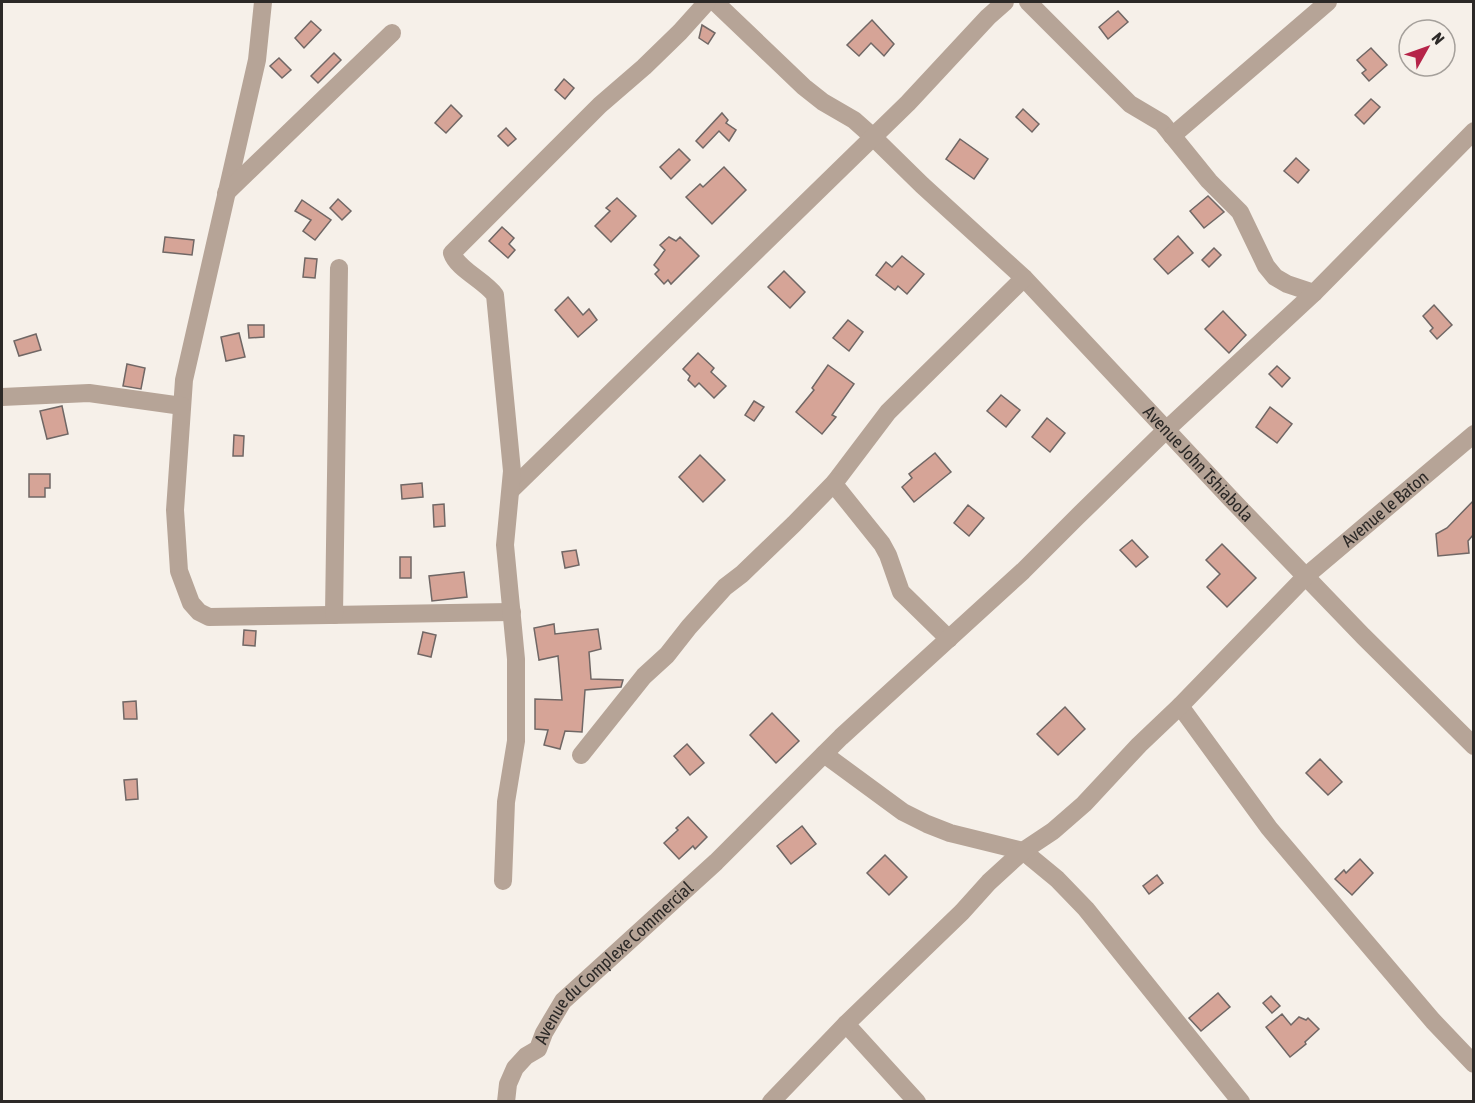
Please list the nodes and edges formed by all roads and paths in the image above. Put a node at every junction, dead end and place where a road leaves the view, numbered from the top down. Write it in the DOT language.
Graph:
graph roads {
  1 [pos="263,2"];
  2 [pos="707,2"];
  3 [pos="714,2"];
  4 [pos="1005,2"];
  5 [pos="1028,2"];
  6 [pos="1328,2"];
  7 [pos="392,33"];
  8 [pos="1473,131"];
  9 [pos="872,136"];
  10 [pos="1172,136"];
  11 [pos="226,193"];
  12 [pos="339,268"];
  13 [pos="1024,278"];
  14 [pos="1314,292"];
  15 [pos="2,397"];
  16 [pos="182,406"];
  17 [pos="1166,430"];
  18 [pos="1470,442"];
  19 [pos="835,482"];
  20 [pos="511,490"];
  21 [pos="1306,576"];
  22 [pos="512,612"];
  23 [pos="334,615"];
  24 [pos="949,639"];
  25 [pos="1180,706"];
  26 [pos="1473,746"];
  27 [pos="824,754"];
  28 [pos="580,755"];
  29 [pos="1023,851"];
  30 [pos="503,881"];
  31 [pos="846,1024"];
  32 [pos="1473,1064"];
  33 [pos="506,1101"];
  34 [pos="771,1101"];
  35 [pos="917,1101"];
  36 [pos="1241,1101"];
  1 -- 11 [label="street"];
  2 -- 20 [label="street"];
  3 -- 9 [label="street, Avenue John Tshiabola"];
  4 -- 9 [label="street"];
  5 -- 10 [label="street"];
  6 -- 10 [label="street"];
  7 -- 11 [label="street"];
  8 -- 14 [label="street, Avenue du Complexe Commercial"];
  9 -- 13 [label="street, Avenue John Tshiabola"];
  9 -- 20 [label="street"];
  10 -- 14 [label="street"];
  11 -- 16 [label="street"];
  12 -- 23 [label="street"];
  13 -- 17 [label="street, Avenue John Tshiabola"];
  13 -- 19 [label="street"];
  14 -- 17 [label="street, Avenue du Complexe Commercial"];
  15 -- 16 [label="street"];
  16 -- 23 [label="street"];
  17 -- 21 [label="street, Avenue John Tshiabola"];
  17 -- 24 [label="street, Avenue du Complexe Commercial"];
  18 -- 21 [label="street, Avenue le Baton"];
  19 -- 24 [label="street"];
  19 -- 28 [label="street"];
  20 -- 22 [label="street"];
  21 -- 25 [label="street, Avenue le Baton"];
  21 -- 26 [label="street, Avenue John Tshiabola"];
  22 -- 23 [label="street"];
  22 -- 30 [label="street"];
  24 -- 27 [label="street, Avenue du Complexe Commercial"];
  25 -- 29 [label="street, Avenue le Baton"];
  25 -- 32 [label="street"];
  27 -- 29 [label="street"];
  27 -- 33 [label="street, Avenue du Complexe Commercial"];
  29 -- 31 [label="street, Avenue le Baton"];
  29 -- 36 [label="street"];
  31 -- 34 [label="street, Avenue le Baton"];
  31 -- 35 [label="street"];
}
